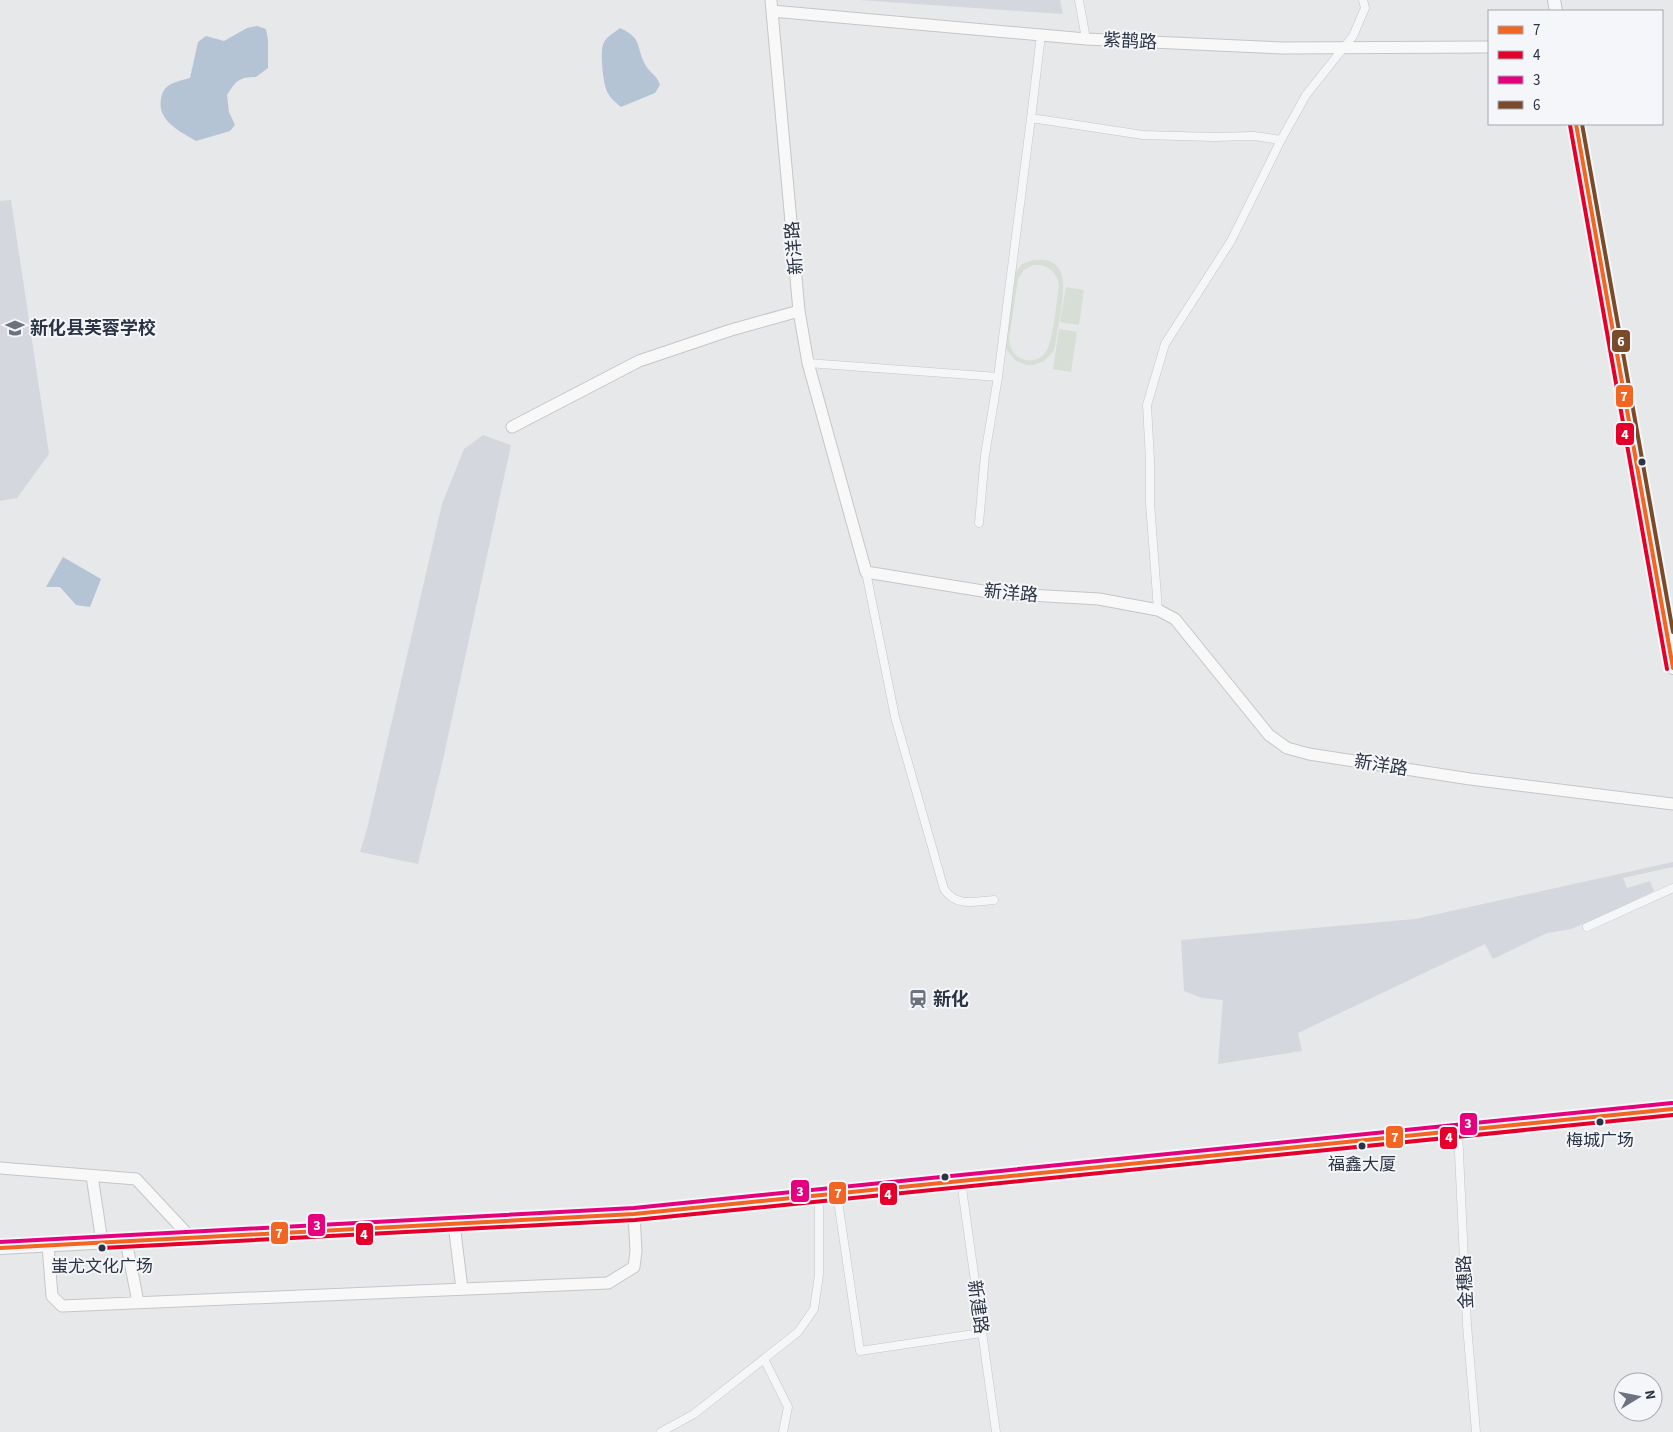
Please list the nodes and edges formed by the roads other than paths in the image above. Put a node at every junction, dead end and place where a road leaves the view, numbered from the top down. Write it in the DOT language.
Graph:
graph roads {
  1 [pos="1079,0"];
  2 [pos="1363,0"];
  3 [pos="772,6"];
  4 [pos="1040,35"];
  5 [pos="1086,39"];
  6 [pos="1488,47"];
  7 [pos="1345,48"];
  8 [pos="1031,118"];
  9 [pos="1576,125"];
  10 [pos="1281,140"];
  11 [pos="799,311"];
  12 [pos="808,363"];
  13 [pos="998,377"];
  14 [pos="512,427"];
  15 [pos="979,523"];
  16 [pos="866,572"];
  17 [pos="1158,610"];
  18 [pos="1673,668"];
  19 [pos="1673,804"];
  20 [pos="1673,888"];
  21 [pos="994,900"];
  22 [pos="1587,927"];
  23 [pos="1673,1109"];
  24 [pos="1458,1131"];
  25 [pos="0,1168"];
  26 [pos="92,1176"];
  27 [pos="961,1181"];
  28 [pos="837,1194"];
  29 [pos="819,1196"];
  30 [pos="634,1214"];
  31 [pos="454,1224"];
  32 [pos="191,1238"];
  33 [pos="126,1241"];
  34 [pos="102,1242"];
  35 [pos="48,1245"];
  36 [pos="0,1248"];
  37 [pos="462,1289"];
  38 [pos="138,1302"];
  39 [pos="981,1333"];
  40 [pos="764,1359"];
  41 [pos="661,1432"];
  42 [pos="783,1432"];
  43 [pos="996,1432"];
  44 [pos="1476,1432"];
  1 -- 5 [label="street"];
  2 -- 7 [label="street"];
  3 -- 4 [label="street, 紫鹊路"];
  3 -- 11 [label="street, 新洋路"];
  4 -- 5 [label="street, 紫鹊路"];
  4 -- 8 [label="street"];
  5 -- 7 [label="street, 紫鹊路"];
  6 -- 7 [label="street, 紫鹊路"];
  7 -- 10 [label="street"];
  8 -- 10 [label="street"];
  8 -- 13 [label="street"];
  9 -- 18 [label="main road"];
  10 -- 17 [label="street"];
  11 -- 12 [label="street, 新洋路"];
  11 -- 14 [label="street"];
  12 -- 13 [label="street"];
  12 -- 16 [label="street, 新洋路"];
  13 -- 15 [label="street"];
  16 -- 17 [label="street, 新洋路"];
  16 -- 21 [label="street"];
  17 -- 19 [label="street, 新洋路"];
  20 -- 22 [label="street"];
  23 -- 24 [label="main road"];
  24 -- 27 [label="main road"];
  24 -- 44 [label="street, 金穗路"];
  25 -- 26 [label="street"];
  26 -- 32 [label="street"];
  26 -- 34 [label="street"];
  27 -- 28 [label="main road"];
  27 -- 39 [label="street, 新建路"];
  28 -- 29 [label="main road"];
  28 -- 39 [label="street"];
  29 -- 30 [label="main road"];
  29 -- 40 [label="street"];
  30 -- 31 [label="main road"];
  30 -- 37 [label="street"];
  31 -- 32 [label="main road"];
  31 -- 37 [label="street"];
  32 -- 33 [label="main road"];
  33 -- 34 [label="main road"];
  33 -- 38 [label="street"];
  34 -- 35 [label="main road"];
  35 -- 36 [label="main road"];
  35 -- 38 [label="street"];
  37 -- 38 [label="street"];
  39 -- 43 [label="street, 新建路"];
  40 -- 41 [label="street"];
  40 -- 42 [label="street"];
}
